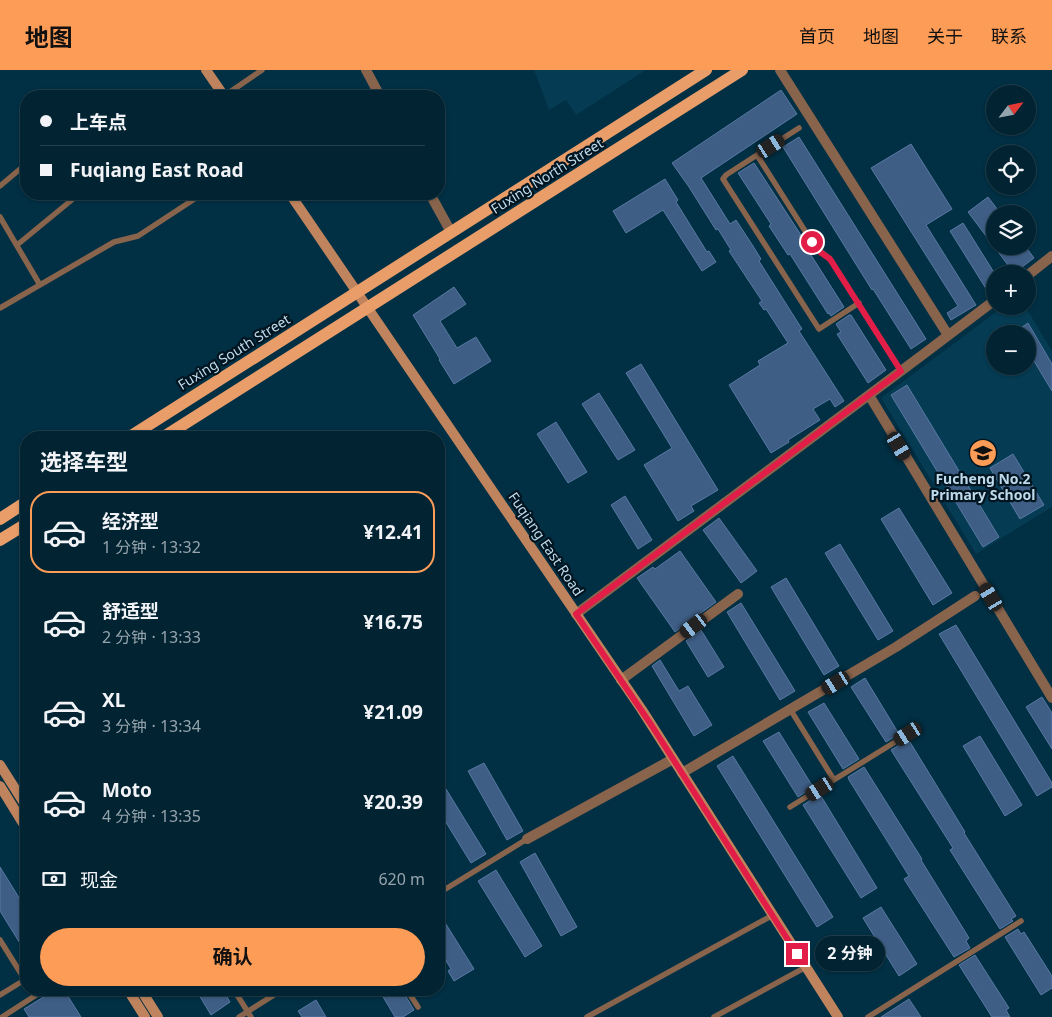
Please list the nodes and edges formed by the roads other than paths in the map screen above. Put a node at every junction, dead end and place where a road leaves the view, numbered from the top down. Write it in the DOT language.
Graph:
graph roads {
  1 [pos="206,70"];
  2 [pos="262,70"];
  3 [pos="366,70"];
  4 [pos="706,70"];
  5 [pos="742,70"];
  6 [pos="780,70"];
  7 [pos="220,90"];
  8 [pos="233,90"];
  9 [pos="377,90"];
  10 [pos="799,128"];
  11 [pos="757,155"];
  12 [pos="20,169"];
  13 [pos="0,186"];
  14 [pos="72,200"];
  15 [pos="193,200"];
  16 [pos="294,200"];
  17 [pos="433,200"];
  18 [pos="0,216"];
  19 [pos="451,232"];
  20 [pos="17,245"];
  21 [pos="1052,256"];
  22 [pos="1036,269"];
  23 [pos="40,285"];
  24 [pos="357,292"];
  25 [pos="858,303"];
  26 [pos="368,307"];
  27 [pos="986,307"];
  28 [pos="0,308"];
  29 [pos="948,335"];
  30 [pos="901,371"];
  31 [pos="869,395"];
  32 [pos="139,431"];
  33 [pos="173,431"];
  34 [pos="20,506"];
  35 [pos="0,519"];
  36 [pos="20,528"];
  37 [pos="0,540"];
  38 [pos="738,594"];
  39 [pos="975,596"];
  40 [pos="576,614"];
  41 [pos="621,680"];
  42 [pos="1052,698"];
  43 [pos="790,710"];
  44 [pos="908,734"];
  45 [pos="673,759"];
  46 [pos="0,764"];
  47 [pos="682,773"];
  48 [pos="834,780"];
  49 [pos="0,786"];
  50 [pos="20,796"];
  51 [pos="790,807"];
  52 [pos="20,818"];
  53 [pos="527,839"];
  54 [pos="445,889"];
  55 [pos="773,915"];
  56 [pos="1022,921"];
  57 [pos="0,940"];
  58 [pos="806,966"];
  59 [pos="20,970"];
  60 [pos="20,983"];
  61 [pos="0,995"];
  62 [pos="35,996"];
  63 [pos="132,996"];
  64 [pos="145,996"];
  65 [pos="238,996"];
  66 [pos="274,996"];
  67 [pos="411,996"];
  68 [pos="418,1008"];
  69 [pos="250,1014"];
  70 [pos="2,1017"];
  71 [pos="144,1017"];
  72 [pos="158,1017"];
  73 [pos="239,1017"];
  74 [pos="587,1017"];
  75 [pos="714,1017"];
  76 [pos="838,1017"];
  77 [pos="868,1017"];
  1 -- 7 [label="street"];
  2 -- 8 [label="lane"];
  3 -- 9 [label="street"];
  4 -- 19 [label="main road, Fuxing North Street"];
  5 -- 26 [label="main road, Fuxing North Street"];
  6 -- 29 [label="street"];
  10 -- 11 [label="lane"];
  11 -- 25 [label="lane"];
  11 -- 25 [label="lane"];
  12 -- 13 [label="lane"];
  14 -- 20 [label="lane"];
  15 -- 23 [label="lane"];
  16 -- 24 [label="street, Fuqiang East Road"];
  17 -- 19 [label="street"];
  18 -- 20 [label="lane"];
  19 -- 24 [label="main road, Fuxing North Street"];
  20 -- 23 [label="lane"];
  21 -- 22 [label="street"];
  23 -- 28 [label="lane"];
  24 -- 26 [label="street, Fuqiang East Road"];
  24 -- 32 [label="main road, Fuxing South Street"];
  25 -- 30 [label="lane"];
  26 -- 33 [label="main road"];
  26 -- 40 [label="street, Fuqiang East Road"];
  27 -- 29 [label="street"];
  29 -- 30 [label="street"];
  30 -- 31 [label="street"];
  31 -- 40 [label="street"];
  31 -- 42 [label="street"];
  34 -- 35 [label="main road"];
  36 -- 37 [label="main road"];
  38 -- 41 [label="street"];
  39 -- 43 [label="street"];
  40 -- 41 [label="street, Fuqiang East Road"];
  41 -- 45 [label="street, Fuqiang East Road"];
  43 -- 47 [label="street"];
  43 -- 48 [label="lane"];
  44 -- 48 [label="lane"];
  45 -- 47 [label="street, Fuqiang East Road"];
  45 -- 53 [label="street"];
  46 -- 50 [label="street"];
  47 -- 55 [label="street, Fuqiang East Road"];
  48 -- 51 [label="lane"];
  49 -- 52 [label="street"];
  53 -- 54 [label="lane"];
  55 -- 58 [label="street, Fuqiang East Road"];
  55 -- 74 [label="lane"];
  56 -- 77 [label="lane"];
  57 -- 59 [label="lane"];
  58 -- 75 [label="lane"];
  58 -- 76 [label="street, Fuqiang East Road"];
  60 -- 61 [label="lane"];
  62 -- 70 [label="lane"];
  63 -- 71 [label="street"];
  64 -- 72 [label="street"];
  65 -- 69 [label="lane"];
  66 -- 69 [label="lane"];
  67 -- 68 [label="lane"];
  69 -- 73 [label="lane"];
}
